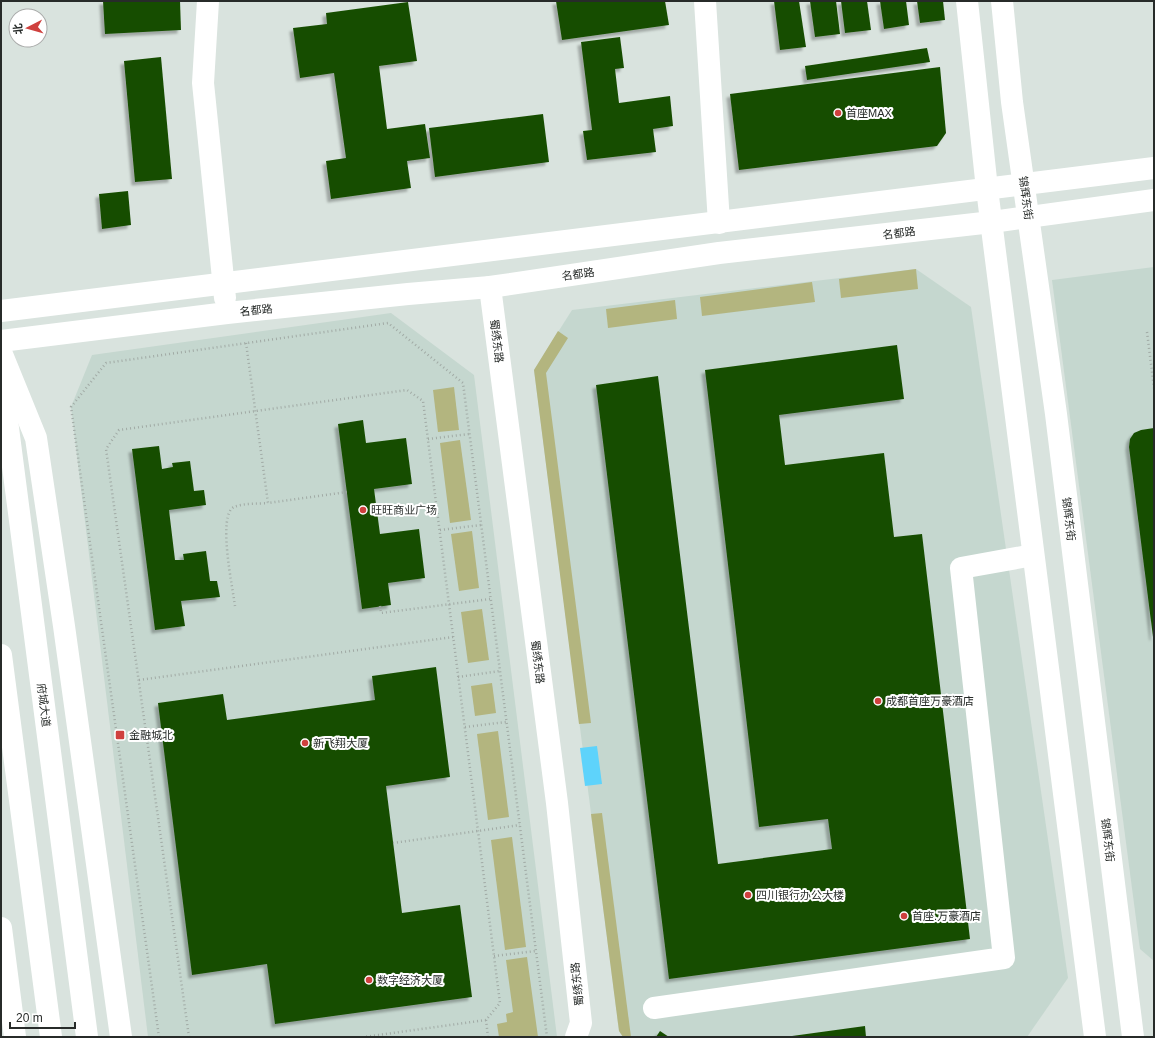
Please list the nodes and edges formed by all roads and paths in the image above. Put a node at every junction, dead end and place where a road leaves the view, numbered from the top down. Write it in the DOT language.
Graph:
graph roads {
  1 [pos="208,1"];
  2 [pos="705,1"];
  3 [pos="967,1"];
  4 [pos="1002,1"];
  5 [pos="1154,168"];
  6 [pos="1024,183"];
  7 [pos="987,189"];
  8 [pos="1154,200"];
  9 [pos="1028,216"];
  10 [pos="992,222"];
  11 [pos="719,223"];
  12 [pos="224,284"];
  13 [pos="490,287"];
  14 [pos="1,311"];
  15 [pos="227,313"];
  16 [pos="1147,332"];
  17 [pos="1,342"];
  18 [pos="246,343"];
  19 [pos="1,352"];
  20 [pos="1,374"];
  21 [pos="1154,388"];
  22 [pos="256,411"];
  23 [pos="469,434"];
  24 [pos="428,439"];
  25 [pos="347,492"];
  26 [pos="268,502"];
  27 [pos="481,525"];
  28 [pos="440,530"];
  29 [pos="1033,555"];
  30 [pos="490,599"];
  31 [pos="449,604"];
  32 [pos="236,606"];
  33 [pos="380,606"];
  34 [pos="453,637"];
  35 [pos="1,655"];
  36 [pos="500,671"];
  37 [pos="458,677"];
  38 [pos="139,680"];
  39 [pos="506,722"];
  40 [pos="465,727"];
  41 [pos="520,825"];
  42 [pos="478,831"];
  43 [pos="393,843"];
  44 [pos="1,928"];
  45 [pos="536,951"];
  46 [pos="494,956"];
  47 [pos="654,1008"];
  48 [pos="486,1020"];
  49 [pos="396,1032"];
  50 [pos="582,1032"];
  51 [pos="15,1037"];
  52 [pos="51,1037"];
  53 [pos="87,1037"];
  54 [pos="120,1037"];
  55 [pos="159,1037"];
  56 [pos="189,1037"];
  57 [pos="364,1037"];
  58 [pos="397,1037"];
  59 [pos="488,1037"];
  60 [pos="547,1037"];
  61 [pos="1095,1037"];
  62 [pos="1133,1037"];
  1 -- 12 [label="street"];
  2 -- 11 [label="street"];
  3 -- 7 [label="street"];
  4 -- 6 [label="street, 锦辉东街"];
  5 -- 6 [label="street"];
  6 -- 7 [label="street"];
  6 -- 9 [label="street, 锦辉东街"];
  7 -- 10 [label="street"];
  7 -- 11 [label="street"];
  8 -- 9 [label="street, 名都路"];
  9 -- 10 [label="street, 名都路"];
  9 -- 62 [label="street, 锦辉东街"];
  10 -- 13 [label="street, 名都路"];
  10 -- 29 [label="street"];
  11 -- 12 [label="street"];
  12 -- 14 [label="street"];
  12 -- 15 [label="street"];
  13 -- 15 [label="street, 名都路"];
  13 -- 50 [label="street, 蜀绣东路"];
  15 -- 17 [label="street, 名都路"];
  16 -- 21 [label="path"];
  18 -- 22 [label="path"];
  18 -- 23 [label="path"];
  18 -- 55 [label="path"];
  19 -- 54 [label="street"];
  20 -- 53 [label="street, 府城大道"];
  22 -- 24 [label="path"];
  22 -- 26 [label="path"];
  22 -- 38 [label="path"];
  23 -- 24 [label="path"];
  23 -- 27 [label="path"];
  24 -- 28 [label="path"];
  25 -- 26 [label="path"];
  26 -- 32 [label="path"];
  27 -- 28 [label="path"];
  27 -- 30 [label="path"];
  28 -- 31 [label="path"];
  29 -- 47 [label="street"];
  29 -- 61 [label="street"];
  30 -- 31 [label="path"];
  30 -- 36 [label="path"];
  31 -- 33 [label="path"];
  31 -- 34 [label="path"];
  34 -- 37 [label="path"];
  34 -- 38 [label="path"];
  35 -- 52 [label="street"];
  36 -- 37 [label="path"];
  36 -- 39 [label="path"];
  37 -- 40 [label="path"];
  38 -- 56 [label="path"];
  39 -- 40 [label="path"];
  39 -- 41 [label="path"];
  40 -- 42 [label="path"];
  41 -- 42 [label="path"];
  41 -- 45 [label="path"];
  42 -- 43 [label="path"];
  42 -- 46 [label="path"];
  44 -- 51 [label="street"];
  45 -- 46 [label="path"];
  45 -- 60 [label="path"];
  46 -- 48 [label="path"];
  48 -- 49 [label="path"];
  48 -- 59 [label="path"];
  49 -- 57 [label="path"];
  49 -- 58 [label="path"];
}
